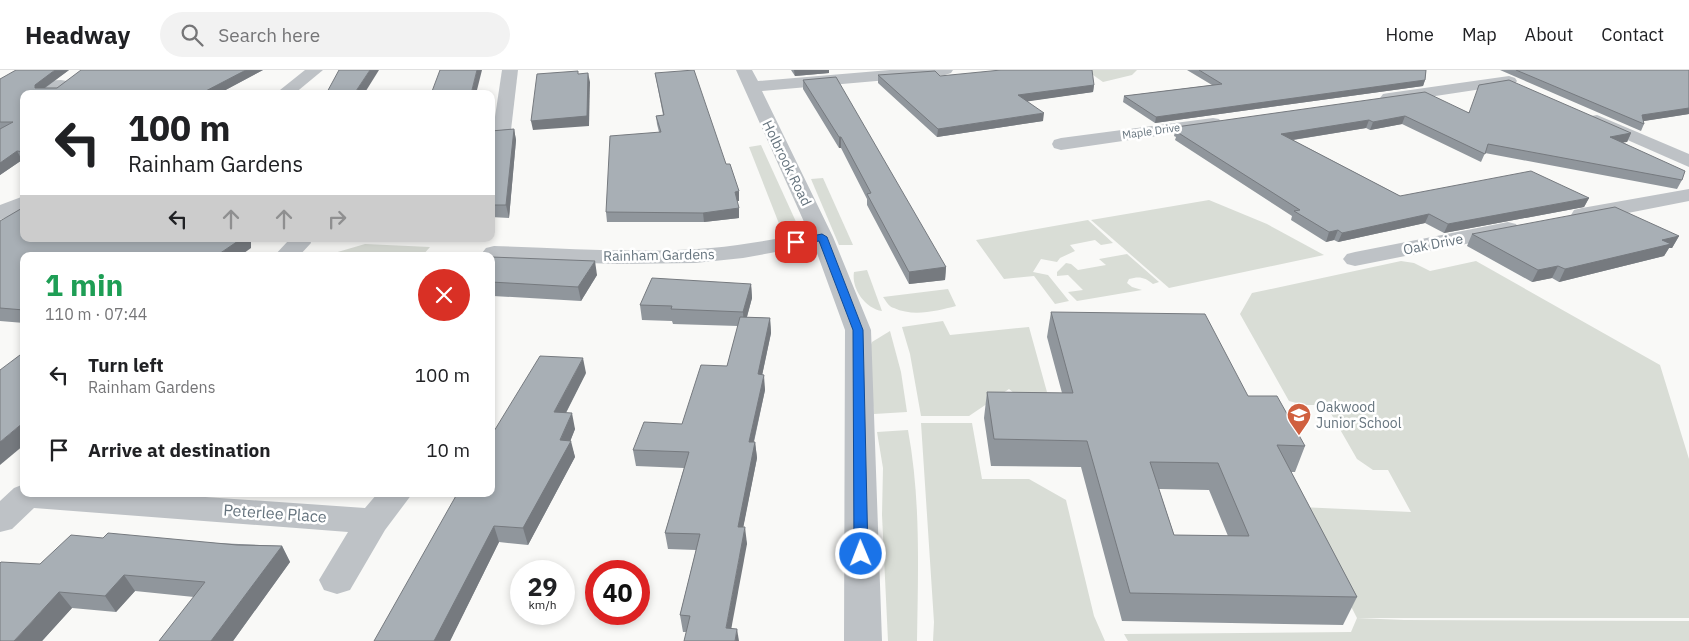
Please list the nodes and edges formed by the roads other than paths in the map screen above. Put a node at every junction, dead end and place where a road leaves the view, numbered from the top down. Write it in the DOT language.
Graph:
graph roads {
  1 [pos="315,70"];
  2 [pos="510,70"];
  3 [pos="945,70"];
  4 [pos="1484,70"];
  5 [pos="76,75"];
  6 [pos="747,79"];
  7 [pos="1509,81"];
  8 [pos="31,86"];
  9 [pos="1526,89"];
  10 [pos="55,90"];
  11 [pos="288,90"];
  12 [pos="1373,100"];
  13 [pos="498,109"];
  14 [pos="1580,112"];
  15 [pos="1226,121"];
  16 [pos="502,130"];
  17 [pos="1062,144"];
  18 [pos="1689,149"];
  19 [pos="1669,152"];
  20 [pos="1689,161"];
  21 [pos="1689,195"];
  22 [pos="20,204"];
  23 [pos="0,214"];
  24 [pos="20,216"];
  25 [pos="1564,219"];
  26 [pos="1525,226"];
  27 [pos="822,237"];
  28 [pos="300,242"];
  29 [pos="290,252"];
  30 [pos="495,253"];
  31 [pos="1355,259"];
  32 [pos="26,497"];
  33 [pos="55,497"];
  34 [pos="393,497"];
  35 [pos="0,520"];
  36 [pos="373,521"];
  37 [pos="337,580"];
  38 [pos="863,641"];
  1 -- 11 [label="street"];
  2 -- 13 [label="street"];
  3 -- 6 [label="street"];
  4 -- 7 [label="street"];
  5 -- 10 [label="street"];
  6 -- 27 [label="street, Holbrook Road"];
  7 -- 9 [label="street"];
  7 -- 12 [label="street"];
  8 -- 10 [label="street"];
  13 -- 16 [label="street"];
  14 -- 19 [label="street"];
  15 -- 17 [label="street, Maple Drive"];
  18 -- 19 [label="street"];
  19 -- 20 [label="street"];
  21 -- 25 [label="street"];
  22 -- 23 [label="street"];
  23 -- 24 [label="street"];
  26 -- 31 [label="street, Oak Drive"];
  27 -- 30 [label="street, Rainham Gardens"];
  27 -- 38 [label="street, Holbrook Road"];
  28 -- 29 [label="street"];
  32 -- 35 [label="street"];
  33 -- 36 [label="street, Peterlee Place"];
  34 -- 36 [label="street"];
  36 -- 37 [label="street"];
}
